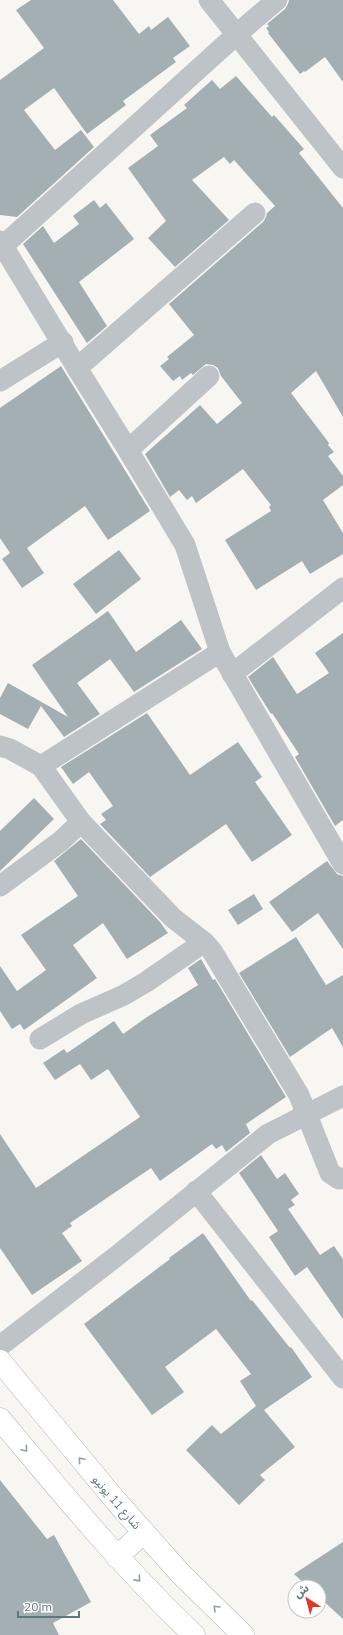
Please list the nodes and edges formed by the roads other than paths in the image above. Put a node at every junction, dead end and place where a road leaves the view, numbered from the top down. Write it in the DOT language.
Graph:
graph roads {
  1 [pos="209,0"];
  2 [pos="277,0"];
  3 [pos="237,34"];
  4 [pos="343,168"];
  5 [pos="255,213"];
  6 [pos="2,244"];
  7 [pos="62,342"];
  8 [pos="77,368"];
  9 [pos="209,376"];
  10 [pos="0,382"];
  11 [pos="128,450"];
  12 [pos="343,588"];
  13 [pos="220,652"];
  14 [pos="232,674"];
  15 [pos="0,746"];
  16 [pos="41,766"];
  17 [pos="81,822"];
  18 [pos="343,864"];
  19 [pos="0,886"];
  20 [pos="204,942"];
  21 [pos="40,1039"];
  22 [pos="343,1096"];
  23 [pos="306,1115"];
  24 [pos="343,1178"];
  25 [pos="196,1191"];
  26 [pos="0,1346"];
  27 [pos="0,1361"];
  28 [pos="343,1378"];
  29 [pos="0,1419"];
  30 [pos="144,1532"];
  31 [pos="117,1557"];
  32 [pos="194,1635"];
  33 [pos="243,1635"];
  1 -- 3 [label="street"];
  2 -- 3 [label="street"];
  3 -- 4 [label="street"];
  3 -- 6 [label="street"];
  5 -- 8 [label="street"];
  6 -- 7 [label="street"];
  7 -- 8 [label="street"];
  7 -- 10 [label="street"];
  8 -- 11 [label="street"];
  9 -- 11 [label="street"];
  11 -- 13 [label="street"];
  12 -- 14 [label="street"];
  13 -- 14 [label="street"];
  13 -- 16 [label="street"];
  14 -- 18 [label="street"];
  15 -- 16 [label="street"];
  16 -- 17 [label="street"];
  17 -- 19 [label="street"];
  17 -- 20 [label="street"];
  20 -- 21 [label="street"];
  20 -- 23 [label="street"];
  22 -- 23 [label="street"];
  23 -- 24 [label="street"];
  23 -- 25 [label="street"];
  25 -- 26 [label="street"];
  25 -- 28 [label="street"];
  30 -- 27 [label="highway, شارع 11 يونيو, one-way"];
  29 -- 31 [label="highway, one-way"];
  30 -- 31 [label="highway"];
  33 -- 30 [label="highway, شارع 11 يونيو, one-way"];
  31 -- 32 [label="highway, one-way"];
}
